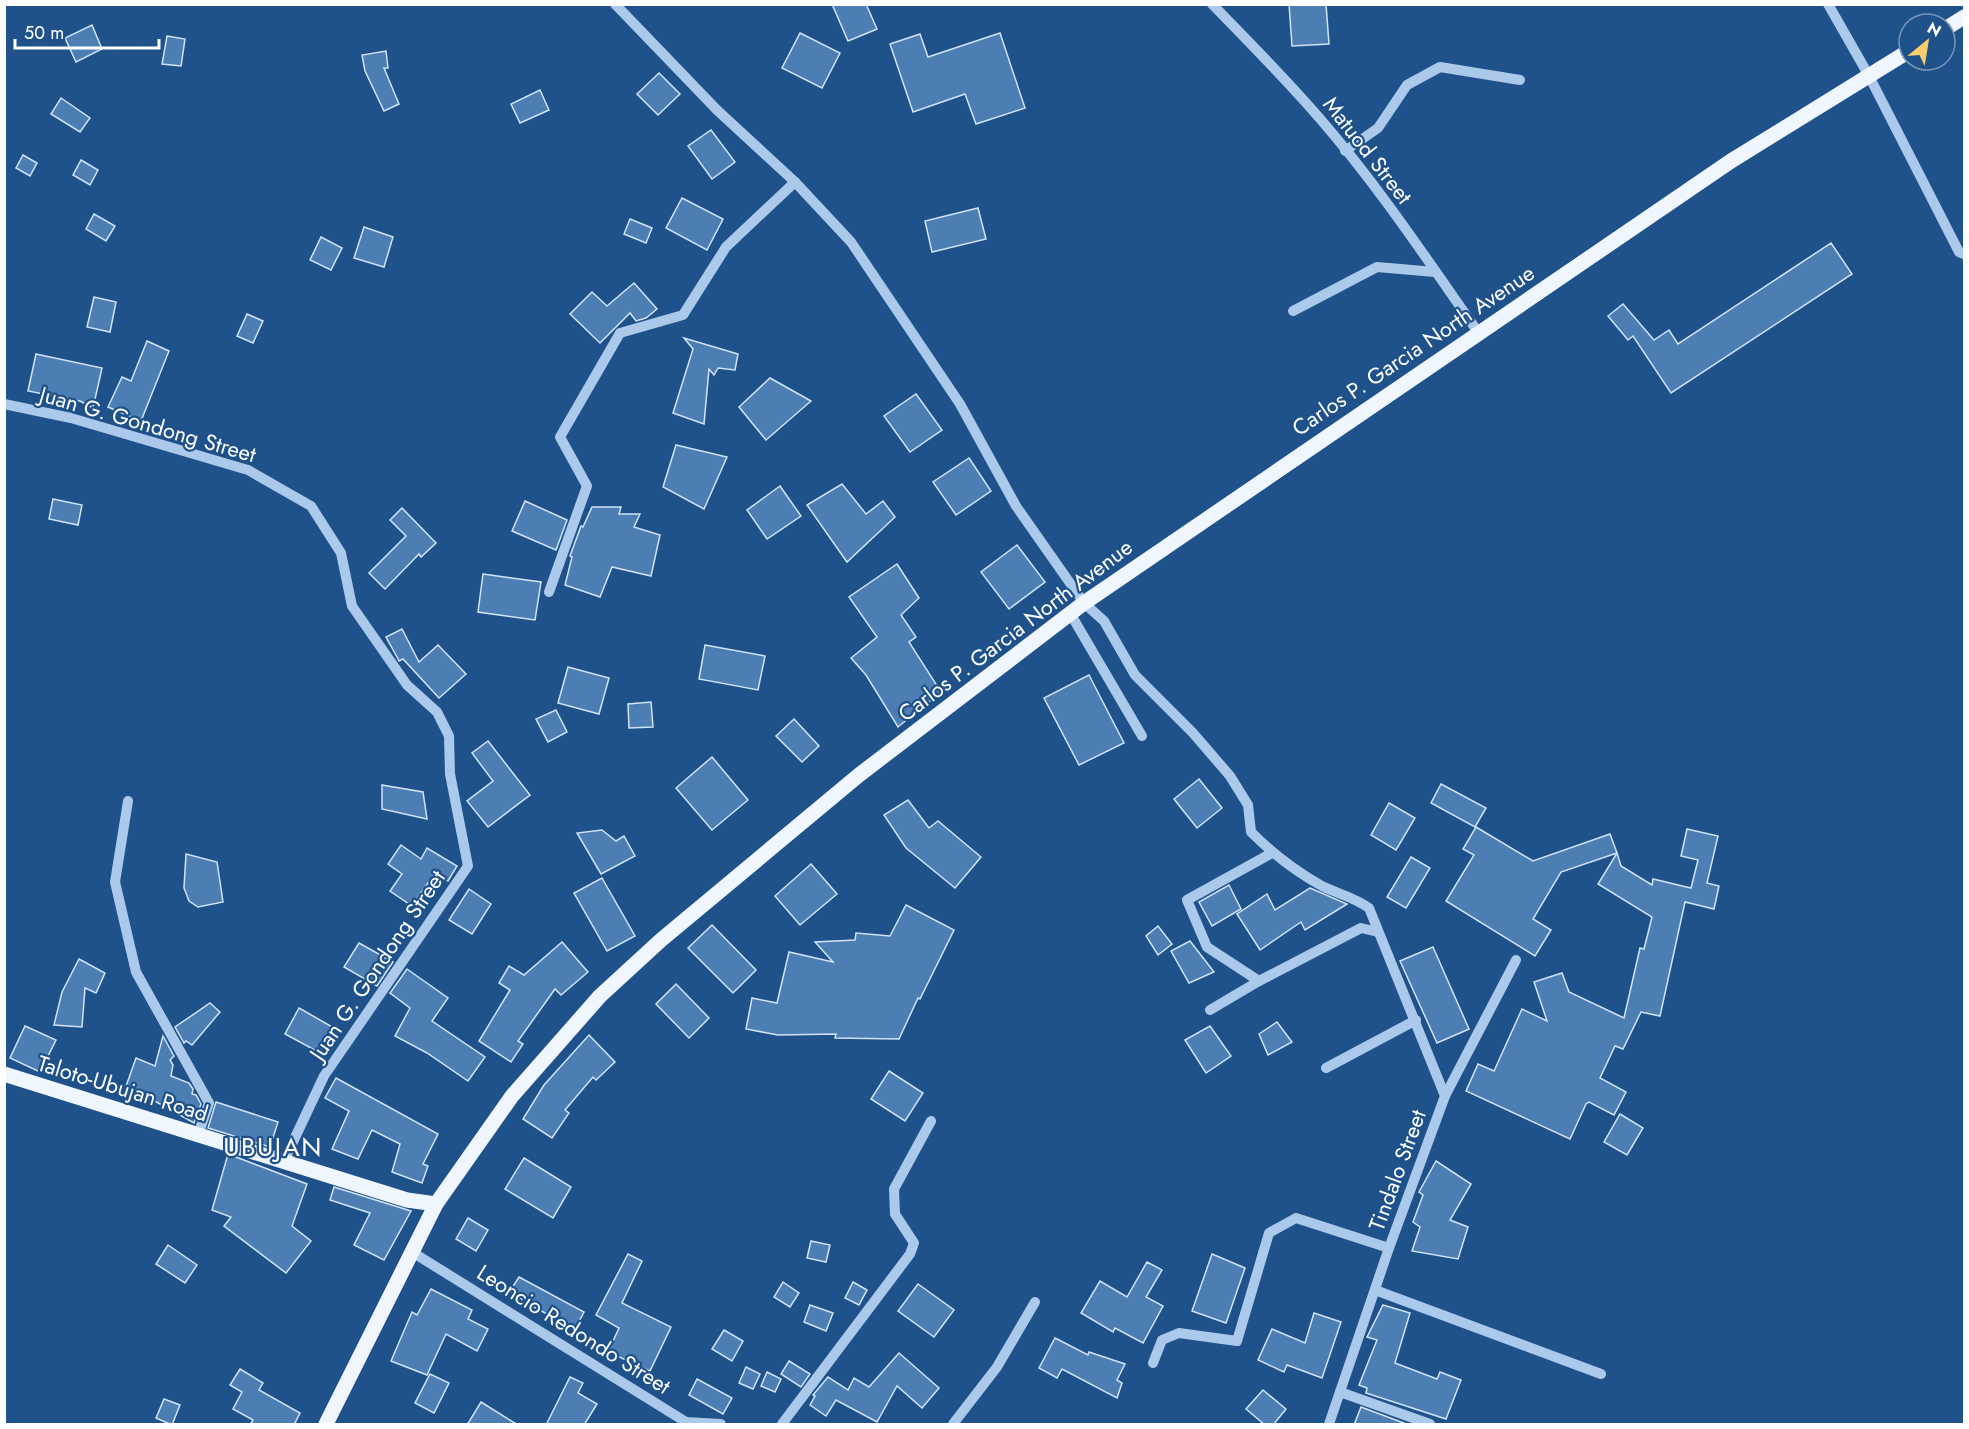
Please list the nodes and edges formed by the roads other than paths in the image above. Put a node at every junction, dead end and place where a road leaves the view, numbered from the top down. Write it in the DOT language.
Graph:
graph roads {
  1 [pos="615,4"];
  2 [pos="1212,4"];
  3 [pos="1828,4"];
  4 [pos="1897,58"];
  5 [pos="1869,76"];
  6 [pos="1520,80"];
  7 [pos="1345,151"];
  8 [pos="795,182"];
  9 [pos="1965,254"];
  10 [pos="1436,272"];
  11 [pos="1293,311"];
  12 [pos="1478,332"];
  13 [pos="4,404"];
  14 [pos="549,592"];
  15 [pos="1084,603"];
  16 [pos="1070,613"];
  17 [pos="1142,736"];
  18 [pos="128,801"];
  19 [pos="1272,853"];
  20 [pos="1378,932"];
  21 [pos="1516,960"];
  22 [pos="1259,981"];
  23 [pos="1210,1010"];
  24 [pos="1416,1020"];
  25 [pos="1326,1068"];
  26 [pos="4,1074"];
  27 [pos="1445,1096"];
  28 [pos="931,1120"];
  29 [pos="198,1135"];
  30 [pos="284,1161"];
  31 [pos="436,1204"];
  32 [pos="1389,1248"];
  33 [pos="412,1252"];
  34 [pos="1375,1290"];
  35 [pos="1035,1302"];
  36 [pos="1154,1363"];
  37 [pos="1601,1374"];
  38 [pos="1340,1392"];
  39 [pos="326,1425"];
  40 [pos="721,1425"];
  41 [pos="782,1425"];
  42 [pos="953,1425"];
  43 [pos="1329,1425"];
  44 [pos="1430,1425"];
  1 -- 8 [label="street, Tindalo Street"];
  2 -- 7 [label="street, Matuod Street"];
  3 -- 5 [label="street"];
  4 -- 5 [label="main road, Carlos P. Garcia North Avenue"];
  5 -- 9 [label="street"];
  5 -- 12 [label="main road, Carlos P. Garcia North Avenue"];
  6 -- 7 [label="street"];
  7 -- 10 [label="street, Matuod Street"];
  8 -- 14 [label="street"];
  8 -- 15 [label="street, Tindalo Street"];
  10 -- 11 [label="street"];
  10 -- 12 [label="street, Matuod Street"];
  12 -- 15 [label="main road, Carlos P. Garcia North Avenue"];
  13 -- 30 [label="street, Juan G. Gondong Street"];
  15 -- 16 [label="main road, Carlos P. Garcia North Avenue"];
  15 -- 19 [label="street, Tindalo Street"];
  16 -- 17 [label="street"];
  16 -- 31 [label="main road, Carlos P. Garcia North Avenue"];
  18 -- 29 [label="street"];
  19 -- 20 [label="street, Tindalo Street"];
  19 -- 22 [label="street"];
  20 -- 22 [label="street"];
  20 -- 24 [label="street, Tindalo Street"];
  21 -- 27 [label="street"];
  22 -- 23 [label="street"];
  24 -- 25 [label="street"];
  24 -- 27 [label="street, Tindalo Street"];
  26 -- 29 [label="main road, Taloto-Ubujan Road"];
  27 -- 32 [label="street, Tindalo Street"];
  28 -- 41 [label="street"];
  29 -- 30 [label="main road, Taloto-Ubujan Road"];
  30 -- 31 [label="main road, Taloto-Ubujan Road"];
  31 -- 33 [label="main road, Carlos P. Garcia North Avenue"];
  32 -- 34 [label="street, Tindalo Street"];
  32 -- 36 [label="street"];
  33 -- 39 [label="main road, Carlos P. Garcia North Avenue"];
  33 -- 40 [label="street, Leoncio Redondo Street"];
  34 -- 37 [label="street"];
  34 -- 38 [label="street, Tindalo Street"];
  35 -- 42 [label="street"];
  38 -- 43 [label="street, Tindalo Street"];
  38 -- 44 [label="street"];
}
